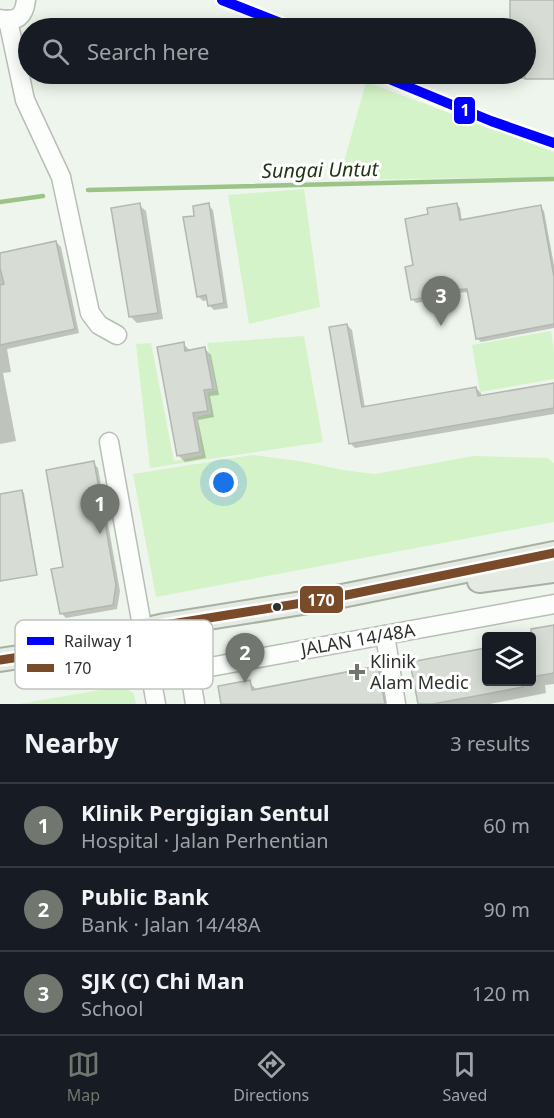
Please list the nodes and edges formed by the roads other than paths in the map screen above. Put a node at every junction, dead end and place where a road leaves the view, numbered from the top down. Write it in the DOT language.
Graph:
graph roads {
  1 [pos="26,0"];
  2 [pos="8,19"];
  3 [pos="18,67"];
  4 [pos="22,84"];
  5 [pos="117,336"];
  6 [pos="109,442"];
  7 [pos="554,553"];
  8 [pos="554,571"];
  9 [pos="455,573"];
  10 [pos="554,604"];
  11 [pos="141,620"];
  12 [pos="202,620"];
  13 [pos="385,635"];
  14 [pos="15,658"];
  15 [pos="0,660"];
  16 [pos="213,666"];
  17 [pos="153,689"];
  18 [pos="193,689"];
  19 [pos="156,704"];
  20 [pos="195,704"];
  21 [pos="396,704"];
  1 -- 2 [label="street"];
  2 -- 3 [label="street"];
  4 -- 5 [label="street"];
  6 -- 11 [label="street"];
  7 -- 9 [label="main road"];
  8 -- 9 [label="main road"];
  9 -- 12 [label="main road"];
  10 -- 13 [label="street, JALAN 14/48A"];
  13 -- 16 [label="street, JALAN 14/48A"];
  13 -- 21 [label="street"];
  14 -- 15 [label="main road"];
  17 -- 19 [label="street"];
  18 -- 20 [label="street, JALAN 14/48A"];
}
